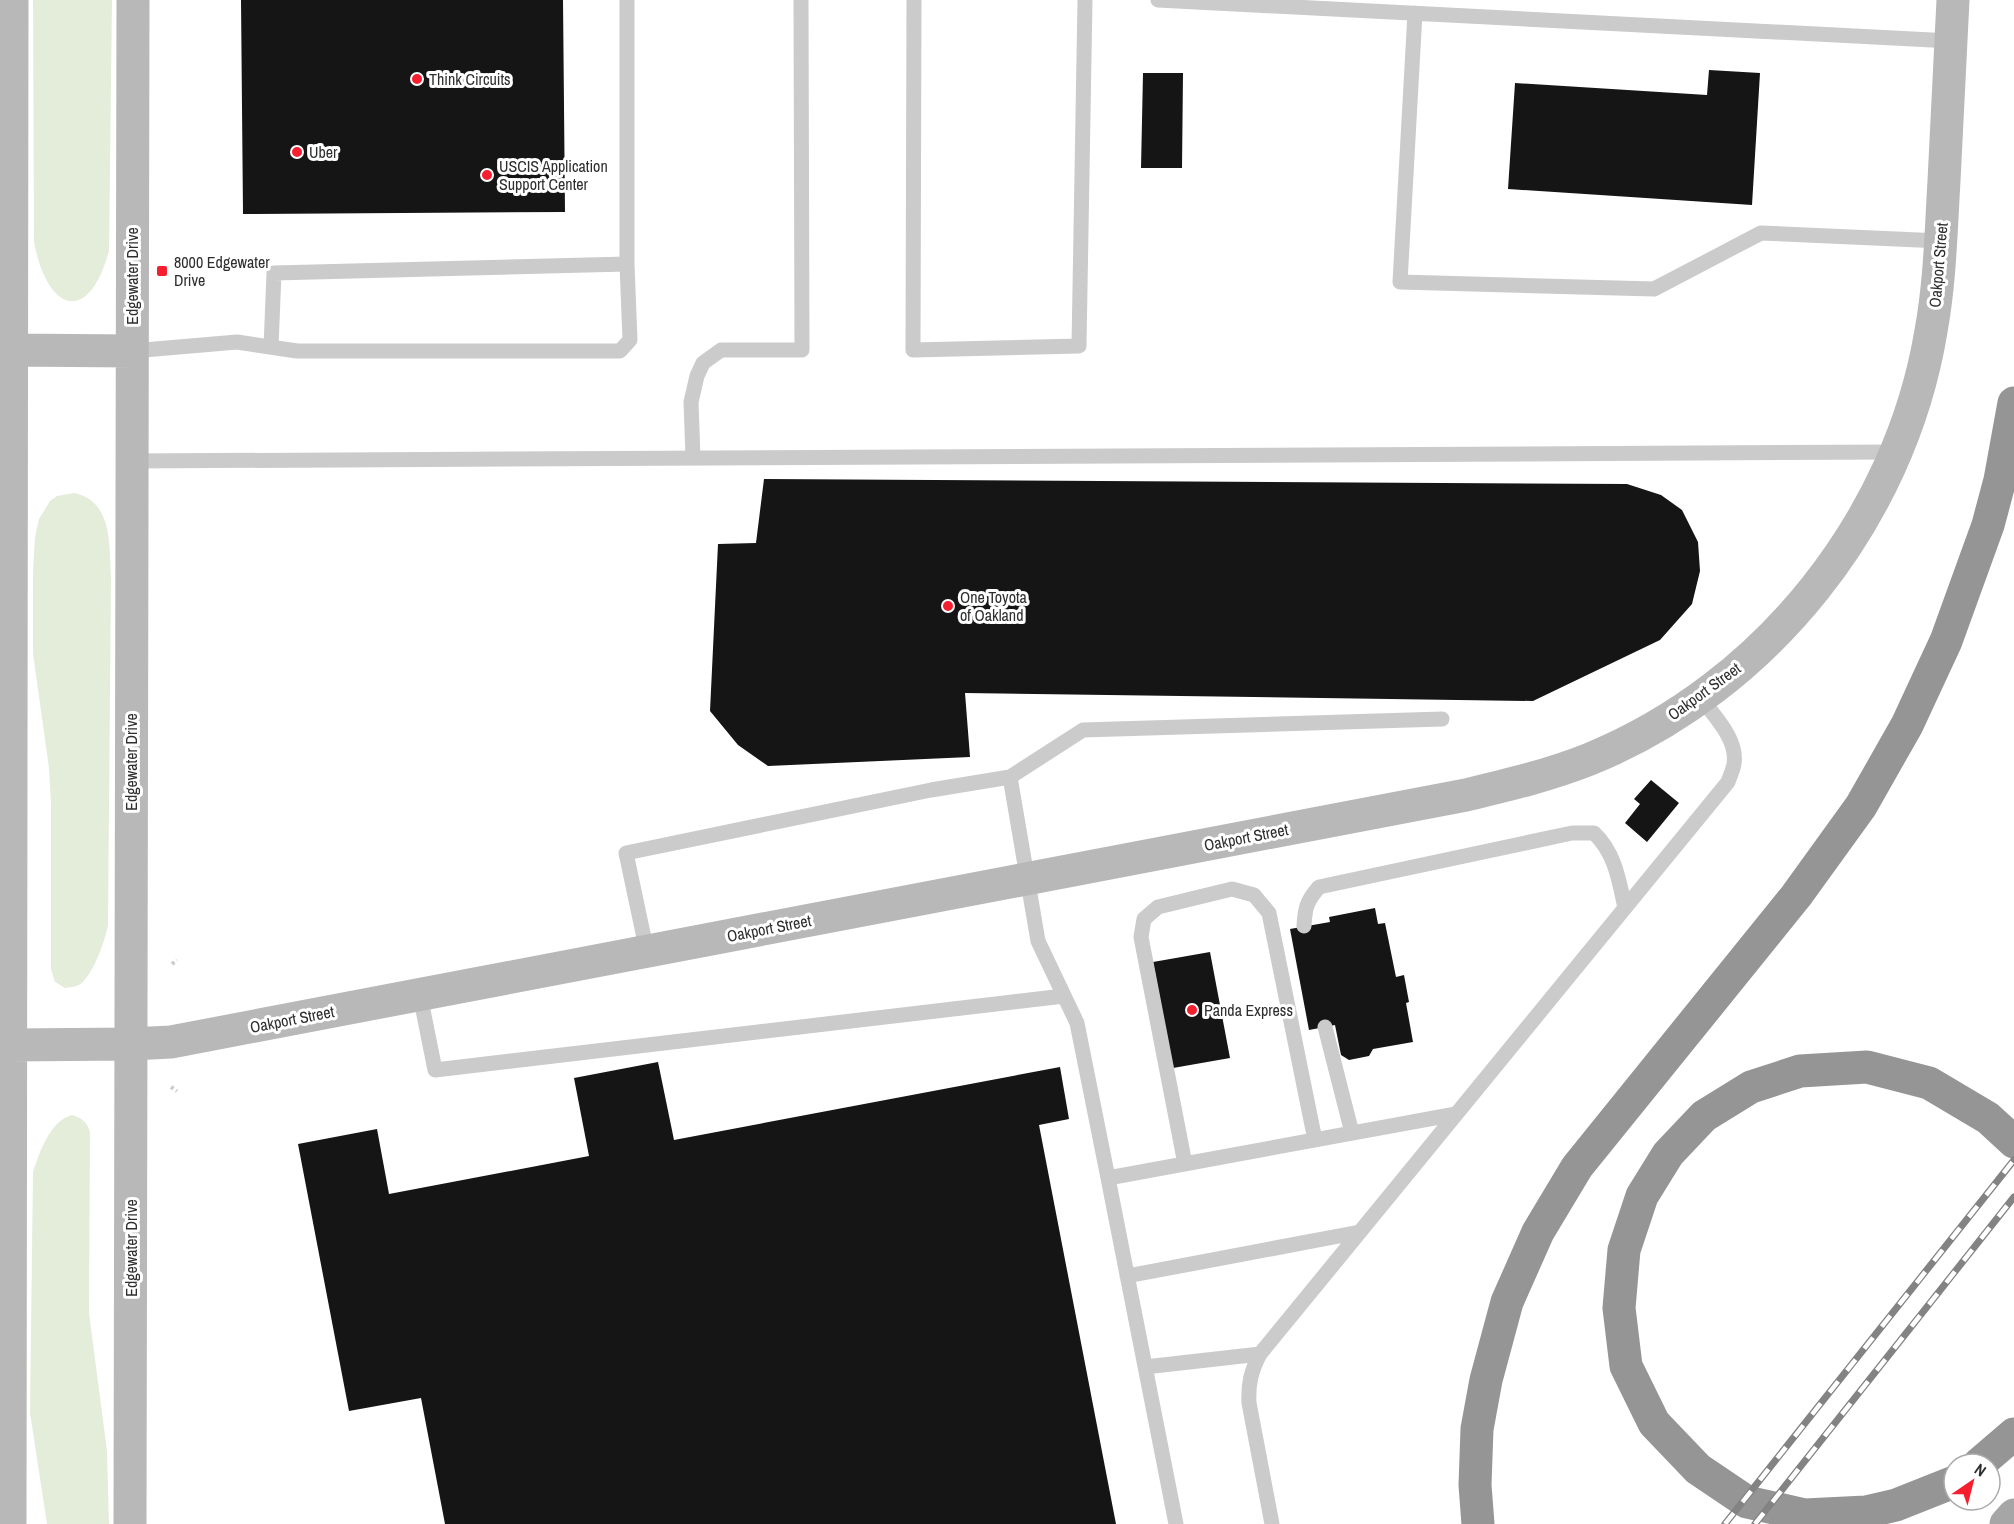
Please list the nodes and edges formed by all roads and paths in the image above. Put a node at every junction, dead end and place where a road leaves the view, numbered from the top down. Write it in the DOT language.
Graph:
graph roads {
  1 [pos="12,0"];
  2 [pos="133,0"];
  3 [pos="627,0"];
  4 [pos="801,0"];
  5 [pos="914,0"];
  6 [pos="1084,0"];
  7 [pos="1158,0"];
  8 [pos="1953,0"];
  9 [pos="1415,13"];
  10 [pos="1951,41"];
  11 [pos="6,79"];
  12 [pos="1941,241"];
  13 [pos="627,264"];
  14 [pos="271,347"];
  15 [pos="6,350"];
  16 [pos="132,351"];
  17 [pos="2014,403"];
  18 [pos="6,452"];
  19 [pos="1897,452"];
  20 [pos="693,457"];
  21 [pos="132,461"];
  22 [pos="1700,697"];
  23 [pos="1442,719"];
  24 [pos="1010,777"];
  25 [pos="5,827"];
  26 [pos="1026,879"];
  27 [pos="1625,908"];
  28 [pos="1304,926"];
  29 [pos="5,940"];
  30 [pos="647,952"];
  31 [pos="177,960"];
  32 [pos="172,964"];
  33 [pos="420,995"];
  34 [pos="1064,996"];
  35 [pos="5,1000"];
  36 [pos="1325,1027"];
  37 [pos="10,1044"];
  38 [pos="131,1044"];
  39 [pos="171,1087"];
  40 [pos="177,1091"];
  41 [pos="1456,1114"];
  42 [pos="1352,1133"];
  43 [pos="1315,1140"];
  44 [pos="2014,1142"];
  45 [pos="1185,1164"];
  46 [pos="1107,1178"];
  47 [pos="1360,1232"];
  48 [pos="1127,1276"];
  49 [pos="5,1315"];
  50 [pos="1260,1354"];
  51 [pos="1145,1367"];
  52 [pos="5,1396"];
  53 [pos="2014,1434"];
  54 [pos="1993,1452"];
  55 [pos="1942,1487"];
  56 [pos="2014,1515"];
  57 [pos="10,1524"];
  58 [pos="130,1524"];
  59 [pos="1176,1524"];
  60 [pos="1272,1524"];
  61 [pos="1478,1524"];
  62 [pos="2006,1524"];
  1 -- 11 [label="main road"];
  2 -- 16 [label="main road, Edgewater Drive"];
  3 -- 13 [label="lane"];
  4 -- 20 [label="lane"];
  5 -- 6 [label="lane"];
  7 -- 9 [label="lane"];
  8 -- 10 [label="main road, Oakport Street"];
  9 -- 10 [label="lane"];
  9 -- 12 [label="lane"];
  10 -- 12 [label="main road, Oakport Street"];
  11 -- 15 [label="main road"];
  12 -- 19 [label="main road, Oakport Street"];
  13 -- 14 [label="lane"];
  13 -- 14 [label="lane"];
  14 -- 16 [label="lane"];
  15 -- 16 [label="main road"];
  15 -- 18 [label="main road"];
  16 -- 21 [label="main road, Edgewater Drive"];
  17 -- 61 [label="highway"];
  18 -- 25 [label="main road"];
  19 -- 20 [label="lane"];
  19 -- 22 [label="main road, Oakport Street"];
  20 -- 21 [label="lane"];
  21 -- 38 [label="main road, Edgewater Drive"];
  22 -- 26 [label="main road, Oakport Street"];
  22 -- 27 [label="lane"];
  23 -- 24 [label="lane"];
  24 -- 26 [label="lane"];
  24 -- 30 [label="lane"];
  25 -- 29 [label="main road"];
  26 -- 30 [label="main road, Oakport Street"];
  26 -- 34 [label="lane"];
  27 -- 28 [label="lane"];
  27 -- 41 [label="lane"];
  29 -- 35 [label="main road"];
  30 -- 33 [label="main road, Oakport Street"];
  31 -- 32 [label="path"];
  33 -- 34 [label="lane"];
  33 -- 38 [label="main road, Oakport Street"];
  34 -- 46 [label="lane"];
  35 -- 37 [label="main road"];
  36 -- 42 [label="lane"];
  37 -- 38 [label="main road, Oakport Street"];
  37 -- 49 [label="main road"];
  38 -- 58 [label="main road, Edgewater Drive"];
  39 -- 40 [label="path"];
  41 -- 42 [label="lane"];
  41 -- 47 [label="lane"];
  42 -- 43 [label="lane"];
  43 -- 45 [label="lane"];
  43 -- 45 [label="lane"];
  44 -- 55 [label="highway"];
  45 -- 46 [label="lane"];
  46 -- 48 [label="lane"];
  47 -- 48 [label="lane"];
  47 -- 50 [label="lane"];
  48 -- 51 [label="lane"];
  49 -- 52 [label="main road"];
  50 -- 51 [label="lane"];
  50 -- 60 [label="lane"];
  51 -- 59 [label="lane"];
  52 -- 57 [label="main road"];
  53 -- 54 [label="highway"];
  56 -- 62 [label="main road"];
}
